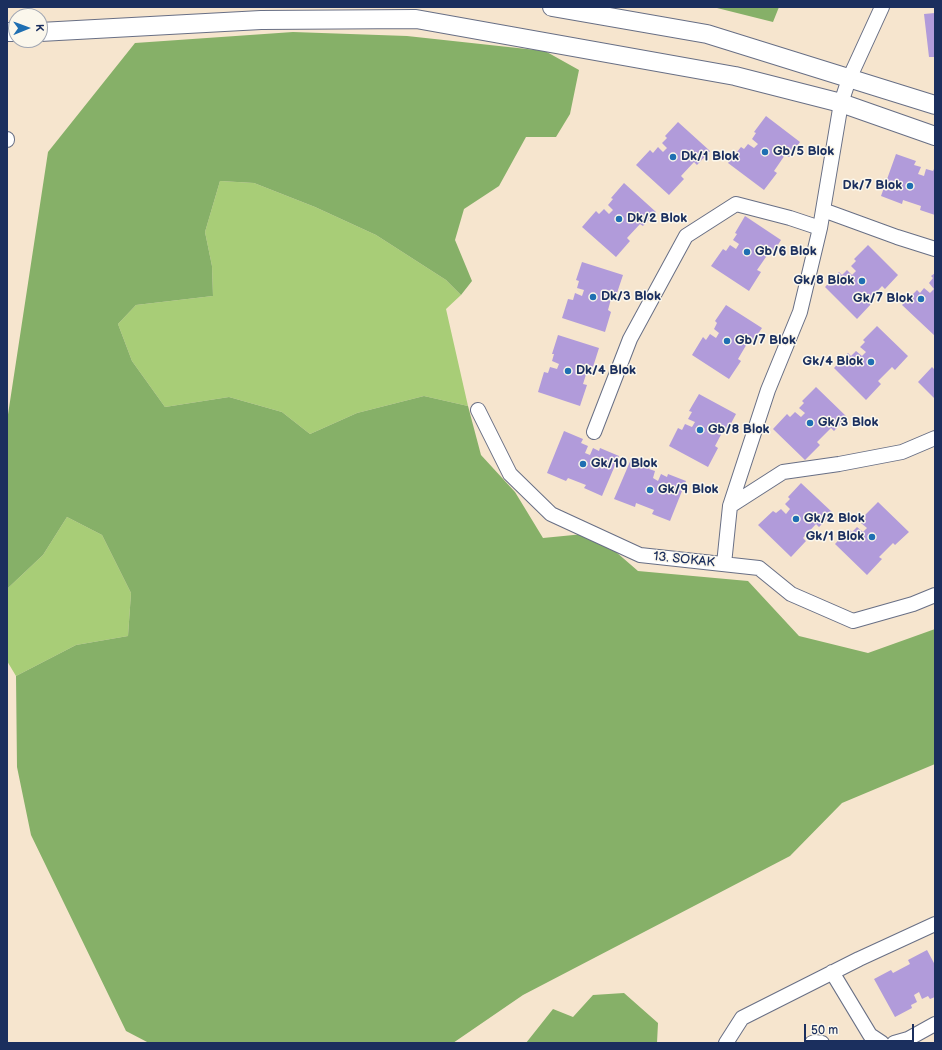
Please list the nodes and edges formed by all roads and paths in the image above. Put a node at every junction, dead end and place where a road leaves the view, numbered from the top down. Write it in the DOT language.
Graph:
graph roads {
  1 [pos="552,7"];
  2 [pos="882,7"];
  3 [pos="48,32"];
  4 [pos="849,78"];
  5 [pos="840,103"];
  6 [pos="935,105"];
  7 [pos="935,136"];
  8 [pos="823,210"];
  9 [pos="820,228"];
  10 [pos="935,249"];
  11 [pos="478,410"];
  12 [pos="594,432"];
  13 [pos="935,438"];
  14 [pos="730,506"];
  15 [pos="724,564"];
  16 [pos="935,595"];
  17 [pos="935,924"];
  18 [pos="832,972"];
  19 [pos="935,1024"];
  20 [pos="726,1043"];
  21 [pos="812,1043"];
  22 [pos="822,1043"];
  23 [pos="882,1043"];
  24 [pos="894,1043"];
  1 -- 4 [label="street"];
  2 -- 4 [label="street"];
  3 -- 5 [label="street"];
  4 -- 5 [label="street"];
  4 -- 6 [label="street"];
  5 -- 7 [label="street"];
  5 -- 8 [label="street"];
  8 -- 9 [label="street"];
  8 -- 10 [label="street"];
  9 -- 12 [label="street"];
  9 -- 14 [label="street"];
  11 -- 15 [label="street, 13. SOKAK"];
  13 -- 14 [label="street"];
  14 -- 15 [label="street"];
  15 -- 16 [label="street, 13. SOKAK"];
  17 -- 18 [label="street"];
  18 -- 20 [label="street"];
  18 -- 23 [label="street"];
  19 -- 24 [label="street"];
  21 -- 22 [label="street"];
}
